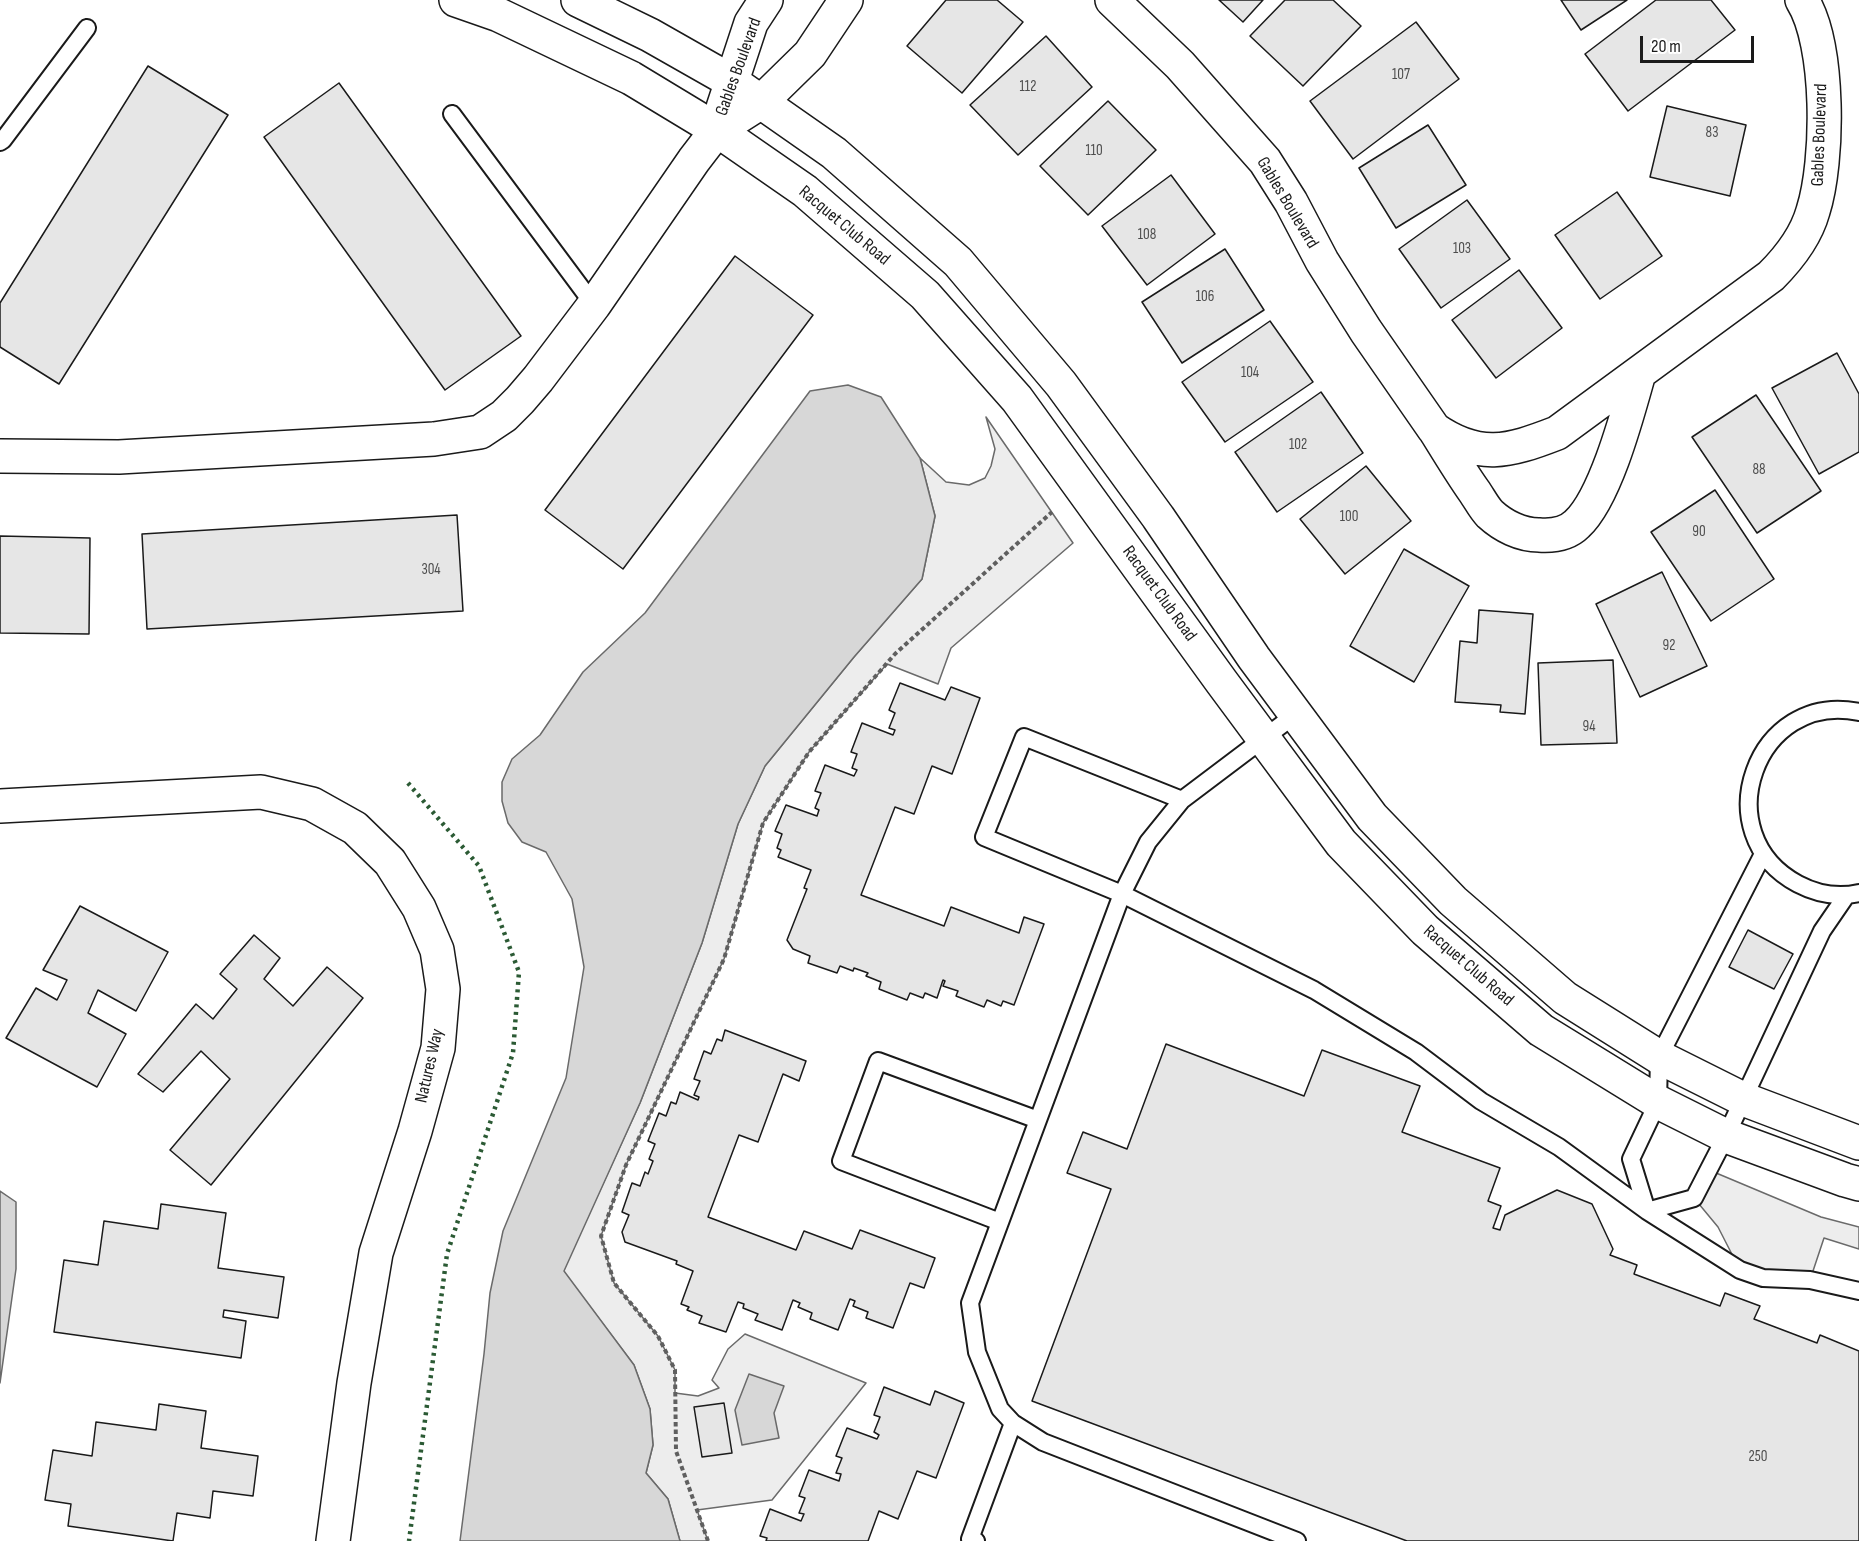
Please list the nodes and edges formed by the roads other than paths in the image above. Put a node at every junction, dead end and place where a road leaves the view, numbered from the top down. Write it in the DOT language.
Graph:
graph roads {
  1 [pos="456,0"];
  2 [pos="578,0"];
  3 [pos="766,0"];
  4 [pos="846,0"];
  5 [pos="1112,0"];
  6 [pos="1802,0"];
  7 [pos="87,28"];
  8 [pos="731,81"];
  9 [pos="761,102"];
  10 [pos="452,114"];
  11 [pos="717,130"];
  12 [pos="0,142"];
  13 [pos="594,305"];
  14 [pos="1639,373"];
  15 [pos="1434,429"];
  16 [pos="0,456"];
  17 [pos="1859,712"];
  18 [pos="1296,714"];
  19 [pos="1264,739"];
  20 [pos="1182,800"];
  21 [pos="0,806"];
  22 [pos="1763,854"];
  23 [pos="1122,894"];
  24 [pos="1852,895"];
  25 [pos="1659,1058"];
  26 [pos="1743,1099"];
  27 [pos="1659,1102"];
  28 [pos="1038,1120"];
  29 [pos="1726,1136"];
  30 [pos="1859,1143"];
  31 [pos="1859,1184"];
  32 [pos="1647,1211"];
  33 [pos="1000,1222"];
  34 [pos="1859,1291"];
  35 [pos="1012,1423"];
  36 [pos="1268,1536"];
  37 [pos="333,1541"];
  38 [pos="976,1541"];
  39 [pos="1297,1541"];
  1 -- 11 [label="street, Racquet Club Road"];
  2 -- 8 [label="street"];
  3 -- 8 [label="street, Gables Boulevard"];
  4 -- 9 [label="street, Gables Boulevard"];
  5 -- 15 [label="street, Gables Boulevard"];
  6 -- 14 [label="street, Gables Boulevard"];
  7 -- 12 [label="lane"];
  8 -- 9 [label="street"];
  8 -- 11 [label="street, Gables Boulevard"];
  9 -- 11 [label="street, Gables Boulevard"];
  9 -- 18 [label="street"];
  10 -- 13 [label="lane"];
  11 -- 13 [label="street"];
  11 -- 19 [label="street, Racquet Club Road"];
  13 -- 16 [label="street"];
  14 -- 15 [label="street, Gables Boulevard"];
  14 -- 15 [label="street, Gables Boulevard"];
  17 -- 22 [label="lane"];
  18 -- 19 [label="lane"];
  18 -- 25 [label="street"];
  19 -- 20 [label="lane"];
  19 -- 27 [label="street, Racquet Club Road"];
  20 -- 23 [label="lane"];
  20 -- 23 [label="lane"];
  21 -- 37 [label="street, Natures Way"];
  22 -- 24 [label="lane"];
  22 -- 25 [label="lane"];
  23 -- 28 [label="lane"];
  23 -- 32 [label="lane"];
  24 -- 26 [label="lane"];
  25 -- 26 [label="street"];
  25 -- 27 [label="lane"];
  26 -- 29 [label="lane"];
  26 -- 30 [label="street"];
  27 -- 29 [label="street, Racquet Club Road"];
  27 -- 32 [label="lane"];
  28 -- 33 [label="lane"];
  28 -- 33 [label="lane"];
  29 -- 31 [label="street, Racquet Club Road"];
  29 -- 32 [label="lane"];
  32 -- 34 [label="lane"];
  33 -- 35 [label="lane"];
  35 -- 36 [label="lane"];
  35 -- 38 [label="lane"];
  36 -- 39 [label="lane"];
}
